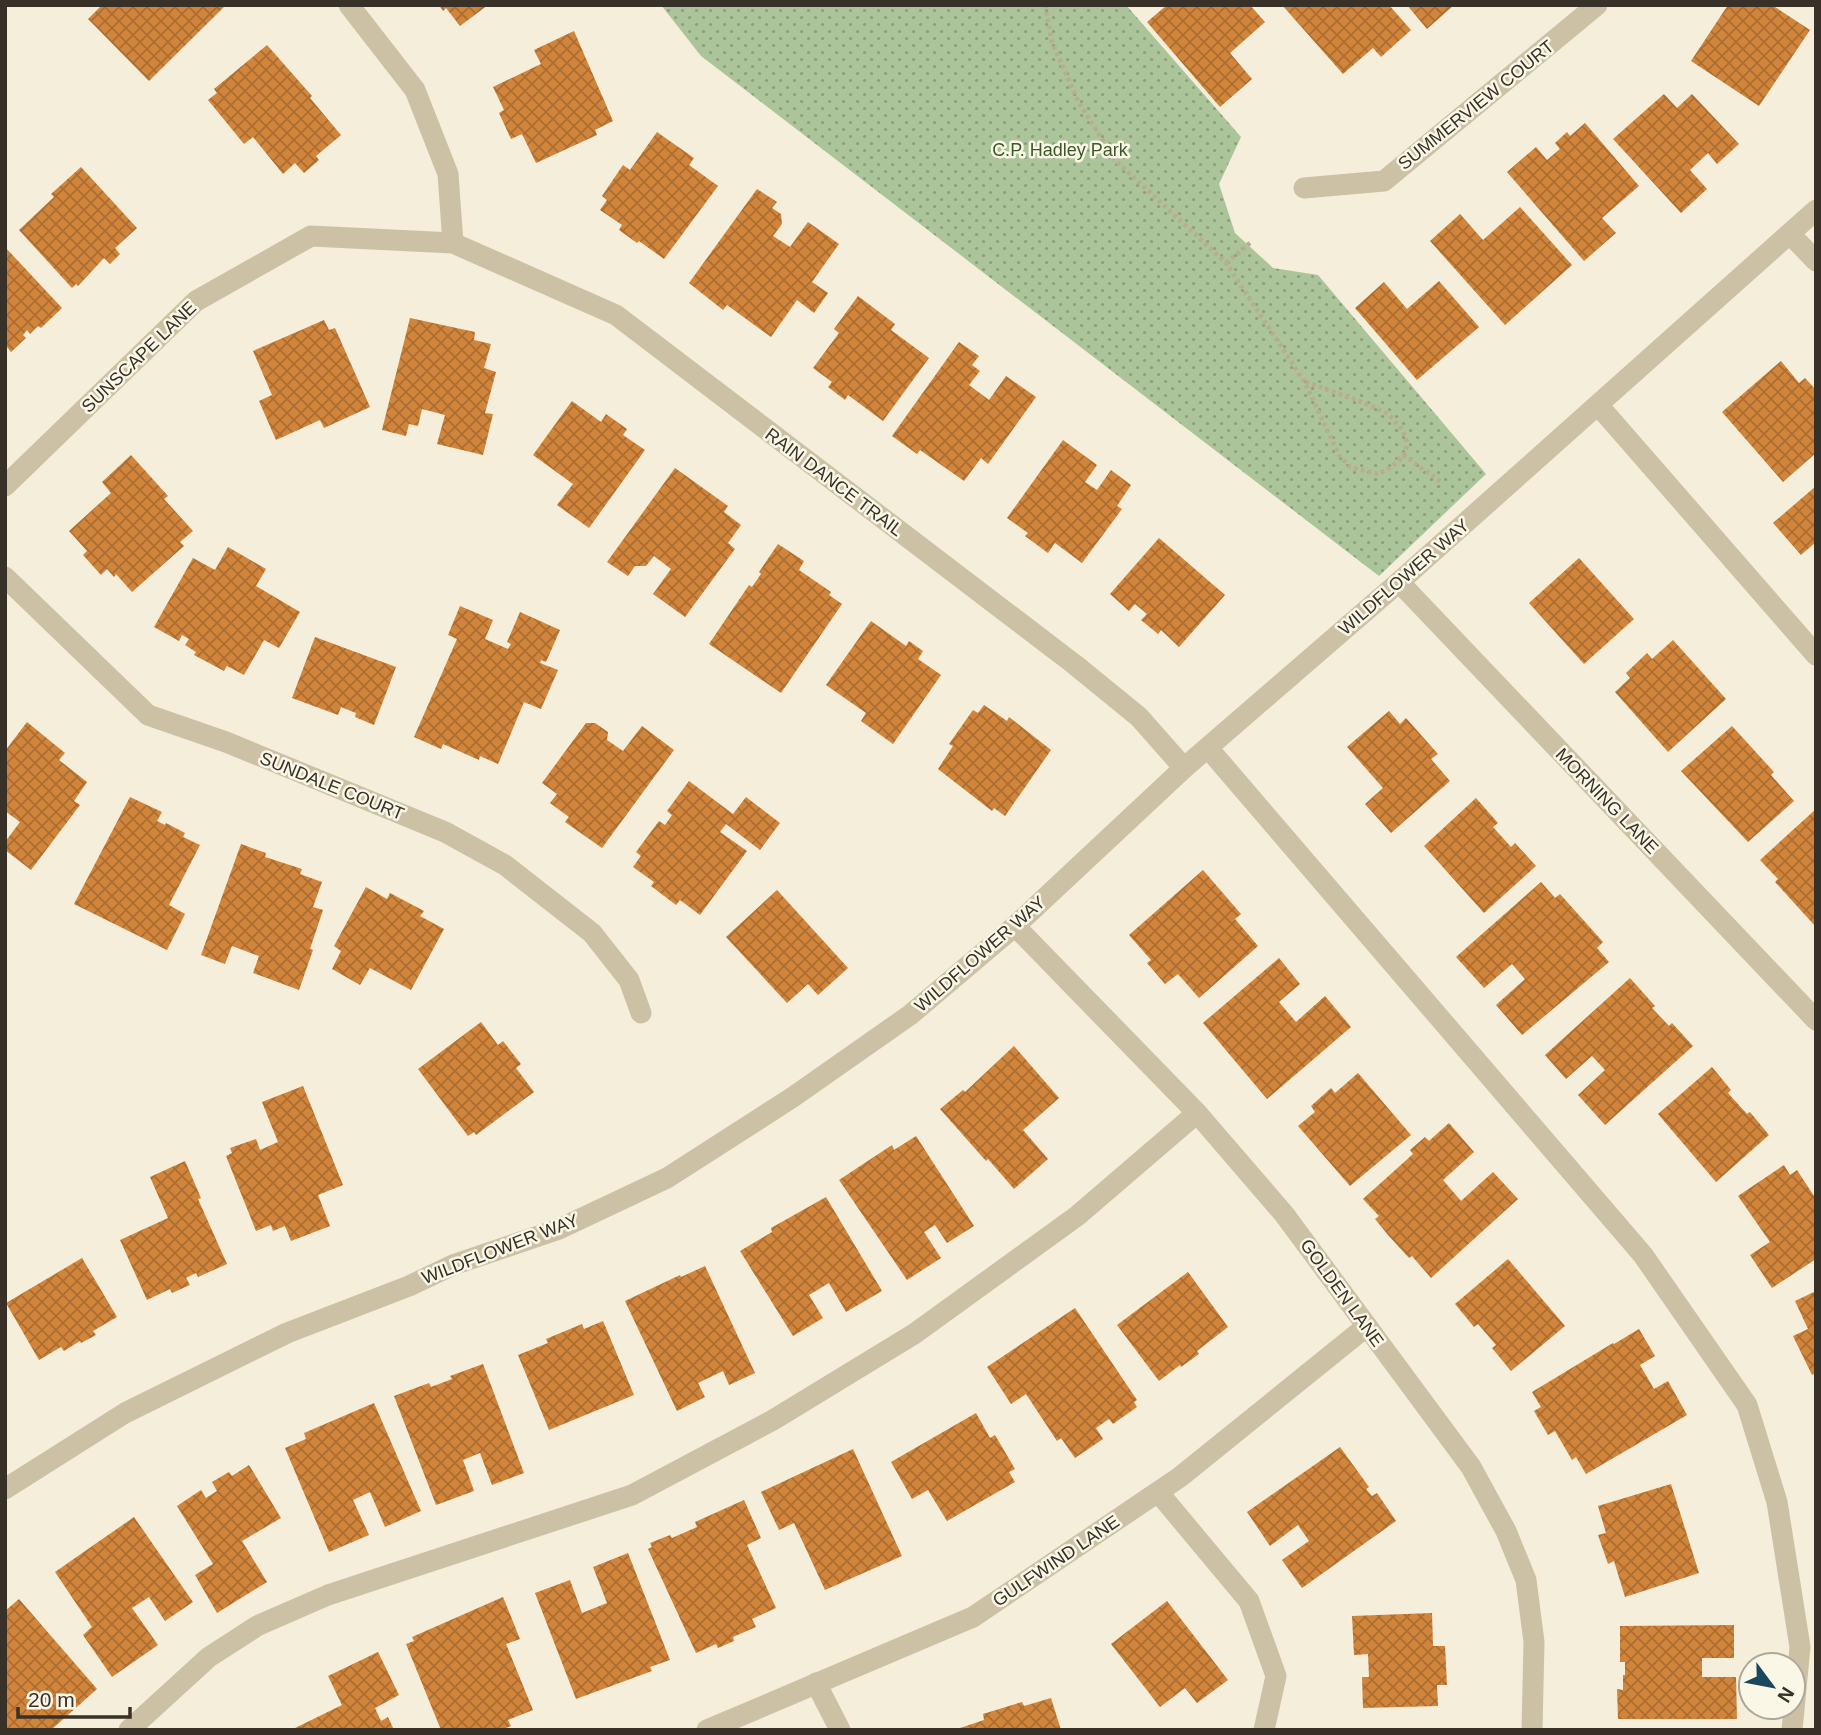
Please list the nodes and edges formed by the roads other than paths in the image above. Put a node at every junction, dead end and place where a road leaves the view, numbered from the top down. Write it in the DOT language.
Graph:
graph roads {
  1 [pos="349,5"];
  2 [pos="1597,5"];
  3 [pos="1304,188"];
  4 [pos="1816,210"];
  5 [pos="1790,234"];
  6 [pos="453,243"];
  7 [pos="1816,261"];
  8 [pos="1598,405"];
  9 [pos="5,485"];
  10 [pos="5,577"];
  11 [pos="1399,582"];
  12 [pos="1816,655"];
  13 [pos="1208,748"];
  14 [pos="1184,768"];
  15 [pos="1015,926"];
  16 [pos="641,1013"];
  17 [pos="1816,1020"];
  18 [pos="1198,1113"];
  19 [pos="1367,1326"];
  20 [pos="5,1489"];
  21 [pos="1158,1492"];
  22 [pos="816,1683"];
  23 [pos="129,1730"];
  24 [pos="707,1730"];
  25 [pos="840,1730"];
  26 [pos="1264,1730"];
  27 [pos="1532,1730"];
  28 [pos="1793,1730"];
  1 -- 6 [label="street"];
  2 -- 3 [label="street, SUMMERVIEW COURT"];
  4 -- 5 [label="street, WILDFLOWER WAY"];
  5 -- 7 [label="street"];
  5 -- 8 [label="street, WILDFLOWER WAY"];
  6 -- 9 [label="street, SUNSCAPE LANE"];
  6 -- 14 [label="street, RAIN DANCE TRAIL"];
  8 -- 11 [label="street, WILDFLOWER WAY"];
  8 -- 12 [label="street"];
  10 -- 16 [label="street, SUNDALE COURT"];
  11 -- 13 [label="street, WILDFLOWER WAY"];
  11 -- 17 [label="street, MORNING LANE"];
  13 -- 14 [label="street, WILDFLOWER WAY"];
  13 -- 28 [label="street"];
  14 -- 15 [label="street, WILDFLOWER WAY"];
  15 -- 18 [label="street, GOLDEN LANE"];
  15 -- 20 [label="street, WILDFLOWER WAY"];
  18 -- 19 [label="street, GOLDEN LANE"];
  18 -- 23 [label="street"];
  19 -- 21 [label="street, GULFWIND LANE"];
  19 -- 27 [label="street, GOLDEN LANE"];
  21 -- 22 [label="street, GULFWIND LANE"];
  21 -- 26 [label="street"];
  22 -- 24 [label="street, GULFWIND LANE"];
  22 -- 25 [label="street"];
}
